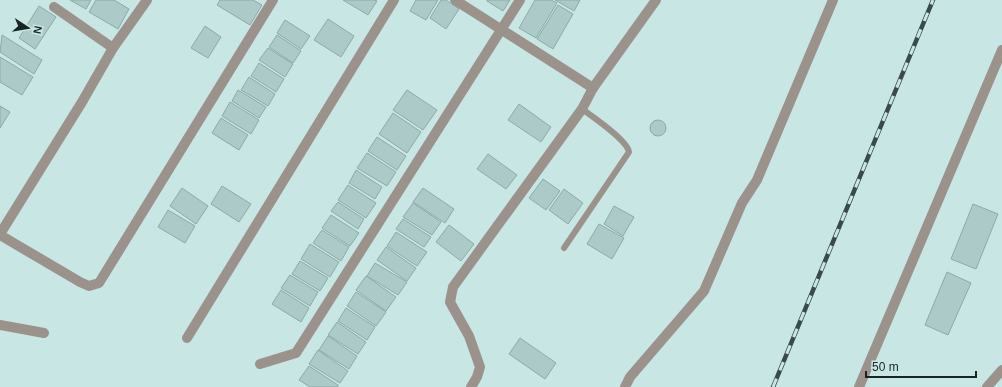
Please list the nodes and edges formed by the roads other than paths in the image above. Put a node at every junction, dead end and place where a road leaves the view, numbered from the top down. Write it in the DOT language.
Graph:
graph roads {
  1 [pos="147,0"];
  2 [pos="273,0"];
  3 [pos="394,0"];
  4 [pos="455,0"];
  5 [pos="520,0"];
  6 [pos="656,0"];
  7 [pos="833,0"];
  8 [pos="54,7"];
  9 [pos="502,30"];
  10 [pos="113,48"];
  11 [pos="1002,50"];
  12 [pos="593,88"];
  13 [pos="582,109"];
  14 [pos="0,234"];
  15 [pos="564,248"];
  16 [pos="0,325"];
  17 [pos="44,333"];
  18 [pos="187,338"];
  19 [pos="260,364"];
  20 [pos="1002,370"];
  21 [pos="471,387"];
  22 [pos="626,387"];
  23 [pos="859,387"];
  24 [pos="987,387"];
  1 -- 10 [label="street"];
  2 -- 14 [label="street"];
  3 -- 18 [label="street"];
  4 -- 9 [label="street"];
  5 -- 9 [label="street"];
  6 -- 12 [label="street"];
  7 -- 22 [label="street"];
  8 -- 10 [label="street"];
  9 -- 12 [label="street"];
  9 -- 19 [label="street"];
  10 -- 14 [label="street"];
  11 -- 23 [label="street"];
  12 -- 13 [label="street"];
  13 -- 15 [label="lane"];
  13 -- 21 [label="street"];
  16 -- 17 [label="street"];
  20 -- 24 [label="street"];
}
